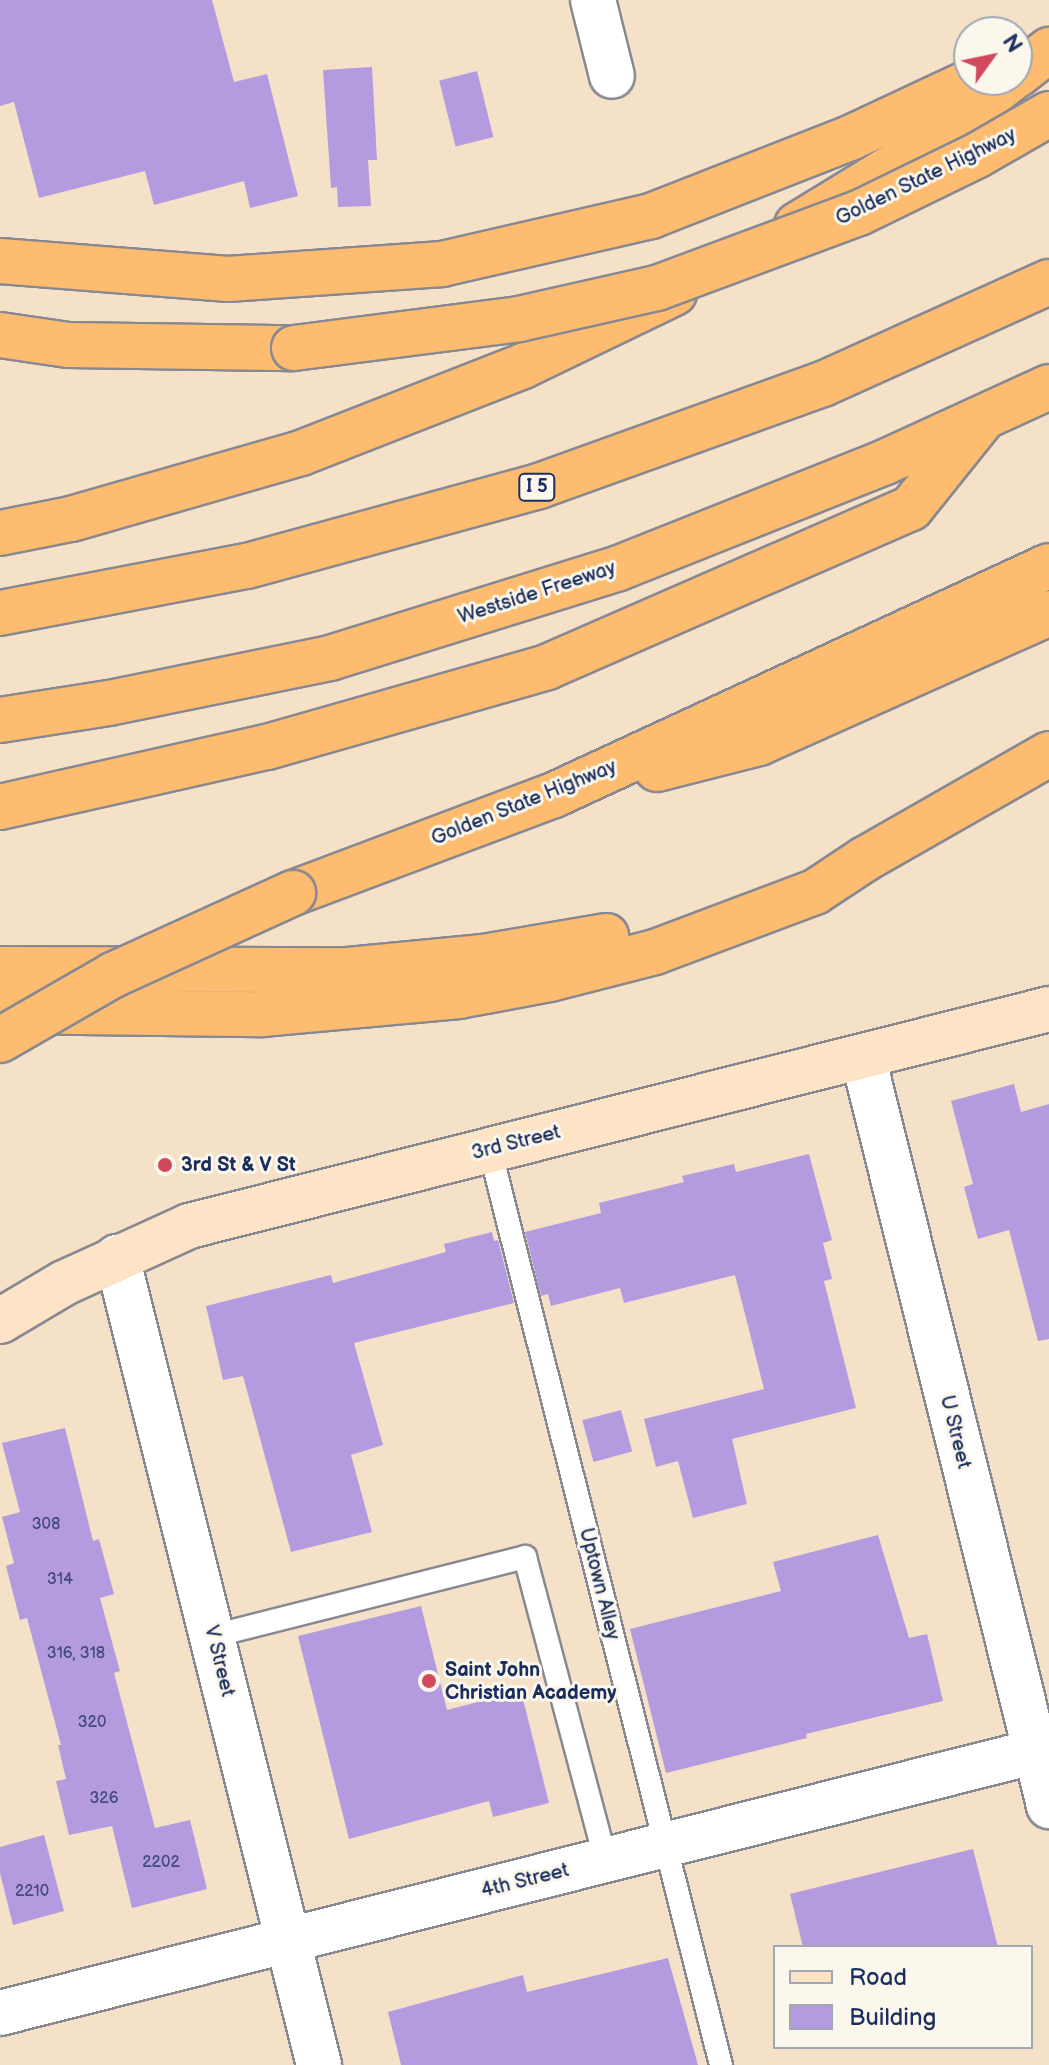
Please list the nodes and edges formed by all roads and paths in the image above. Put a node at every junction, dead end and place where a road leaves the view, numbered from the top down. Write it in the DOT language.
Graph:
graph roads {
  1 [pos="593,0"];
  2 [pos="1049,47"];
  3 [pos="1033,61"];
  4 [pos="612,76"];
  5 [pos="953,90"];
  6 [pos="989,96"];
  7 [pos="1049,114"];
  8 [pos="0,261"];
  9 [pos="1049,282"];
  10 [pos="0,335"];
  11 [pos="1049,387"];
  12 [pos="984,417"];
  13 [pos="0,533"];
  14 [pos="1049,566"];
  15 [pos="0,613"];
  16 [pos="1049,613"];
  17 [pos="0,720"];
  18 [pos="1049,754"];
  19 [pos="554,795"];
  20 [pos="0,807"];
  21 [pos="865,859"];
  22 [pos="0,969"];
  23 [pos="1049,1009"];
  24 [pos="0,1011"];
  25 [pos="0,1040"];
  26 [pos="863,1057"];
  27 [pos="490,1150"];
  28 [pos="117,1257"];
  29 [pos="0,1321"];
  30 [pos="213,1636"];
  31 [pos="1042,1750"];
  32 [pos="1049,1806"];
  33 [pos="664,1845"];
  34 [pos="606,1861"];
  35 [pos="287,1940"];
  36 [pos="0,2013"];
  37 [pos="319,2065"];
  38 [pos="721,2065"];
  1 -- 4 [label="street"];
  2 -- 3 [label="highway"];
  5 -- 8 [label="highway"];
  6 -- 13 [label="highway"];
  7 -- 10 [label="highway, Golden State Highway, bridge"];
  9 -- 15 [label="highway, I 5"];
  11 -- 12 [label="highway, Westside Freeway"];
  12 -- 17 [label="highway, Westside Freeway"];
  12 -- 20 [label="highway"];
  14 -- 19 [label="highway, Golden State Highway"];
  16 -- 19 [label="highway"];
  18 -- 21 [label="highway"];
  19 -- 25 [label="highway, Golden State Highway, bridge"];
  21 -- 22 [label="highway"];
  21 -- 24 [label="highway"];
  23 -- 26 [label="street, 3rd Street"];
  26 -- 27 [label="street, 3rd Street"];
  26 -- 31 [label="street, U Street"];
  27 -- 28 [label="street, 3rd Street"];
  27 -- 33 [label="lane, Uptown Alley"];
  28 -- 29 [label="street, 3rd Street"];
  28 -- 30 [label="street, V Street"];
  30 -- 34 [label="lane"];
  30 -- 35 [label="street, V Street"];
  31 -- 32 [label="street, U Street"];
  31 -- 33 [label="street, 4th Street"];
  33 -- 34 [label="street, 4th Street"];
  33 -- 38 [label="lane, Uptown Alley"];
  34 -- 35 [label="street, 4th Street"];
  35 -- 36 [label="street, 4th Street"];
  35 -- 37 [label="street, V Street"];
}
